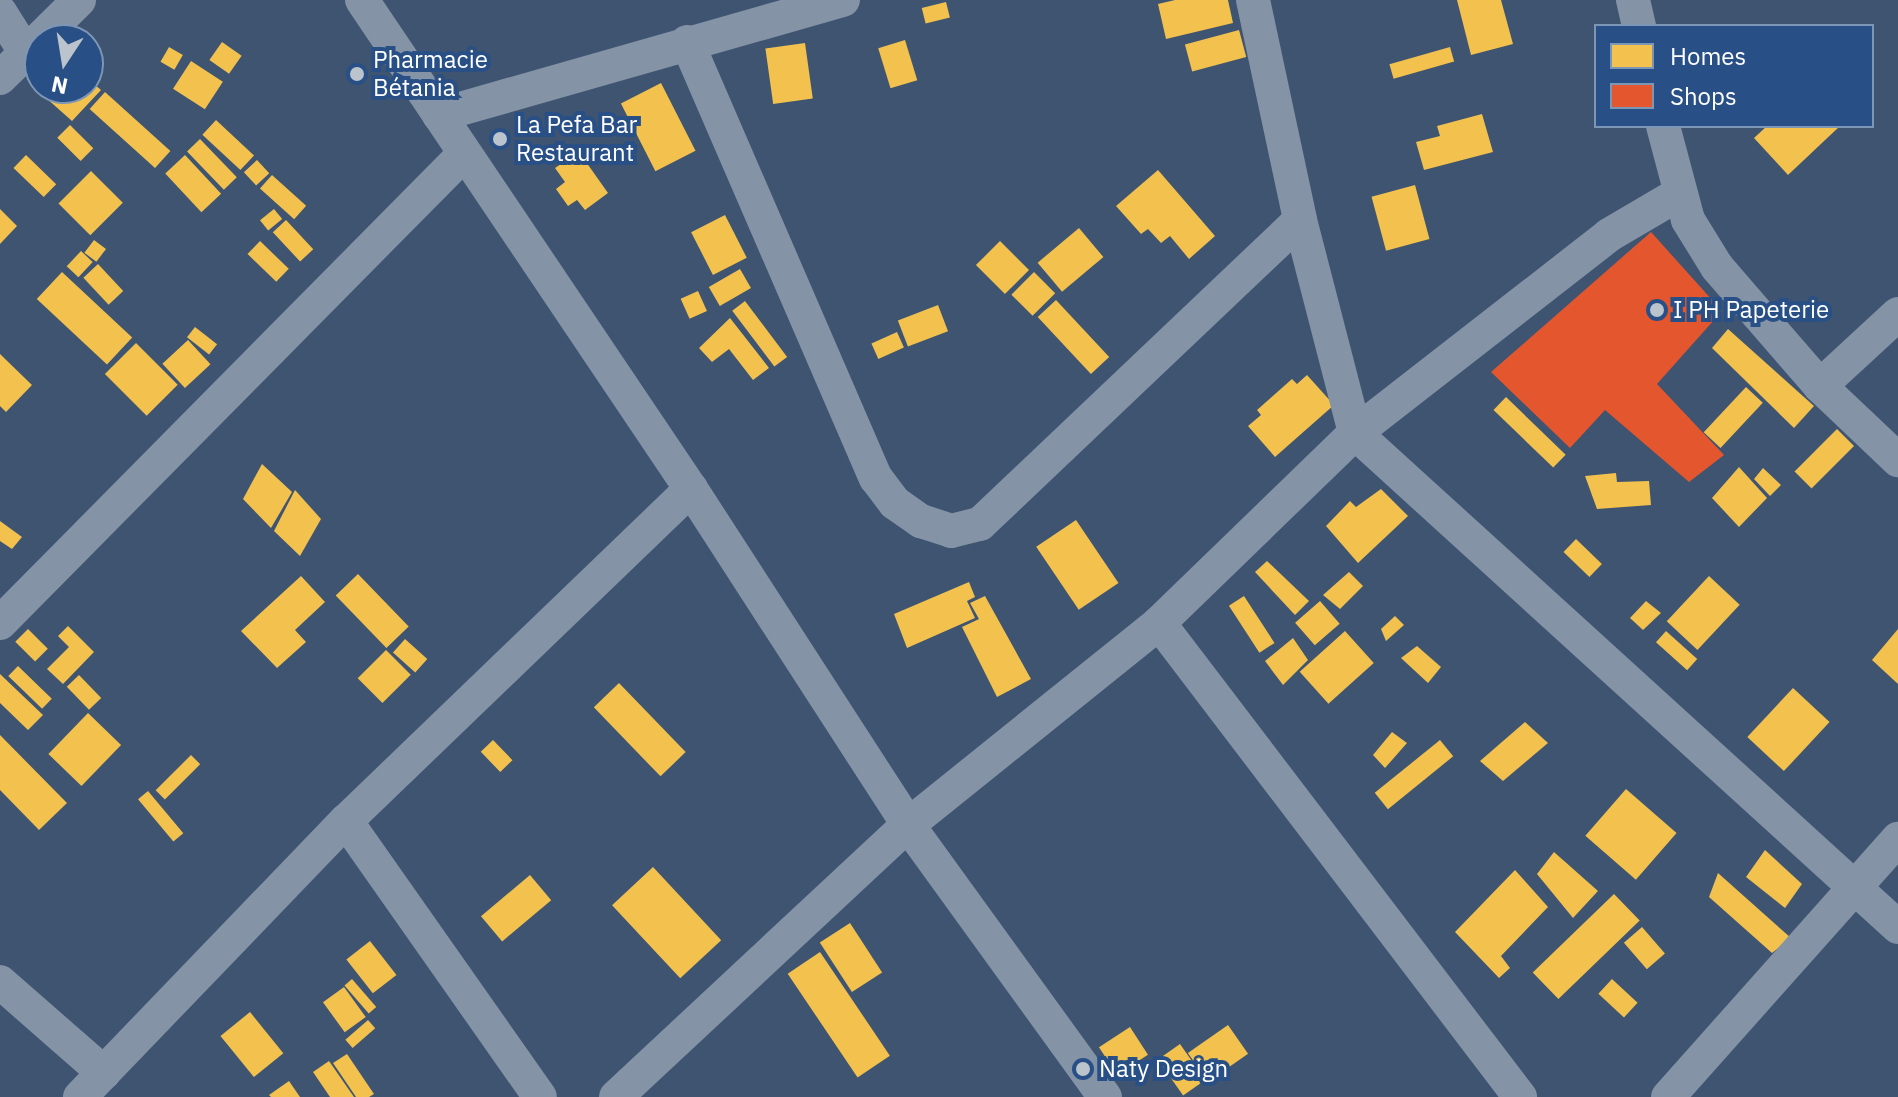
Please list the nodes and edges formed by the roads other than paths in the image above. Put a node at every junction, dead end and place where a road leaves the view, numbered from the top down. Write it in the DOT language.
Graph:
graph roads {
  1 [pos="79,0"];
  2 [pos="362,0"];
  3 [pos="843,0"];
  4 [pos="1253,0"];
  5 [pos="1633,0"];
  6 [pos="0,12"];
  7 [pos="54,24"];
  8 [pos="1639,24"];
  9 [pos="687,42"];
  10 [pos="24,50"];
  11 [pos="24,53"];
  12 [pos="0,78"];
  13 [pos="439,115"];
  14 [pos="1663,128"];
  15 [pos="463,155"];
  16 [pos="1679,194"];
  17 [pos="1300,220"];
  18 [pos="1898,314"];
  19 [pos="1820,386"];
  20 [pos="1355,433"];
  21 [pos="1898,460"];
  22 [pos="691,489"];
  23 [pos="0,623"];
  24 [pos="1159,623"];
  25 [pos="346,821"];
  26 [pos="908,825"];
  27 [pos="1898,839"];
  28 [pos="1856,887"];
  29 [pos="1898,927"];
  30 [pos="0,982"];
  31 [pos="104,1073"];
  32 [pos="1510,1094"];
  33 [pos="80,1097"];
  34 [pos="540,1097"];
  35 [pos="616,1097"];
  36 [pos="1105,1097"];
  37 [pos="1668,1097"];
  1 -- 7 [label="street"];
  2 -- 13 [label="street"];
  3 -- 9 [label="street"];
  4 -- 17 [label="street"];
  5 -- 8 [label="street"];
  6 -- 10 [label="street"];
  9 -- 13 [label="street"];
  9 -- 17 [label="street"];
  11 -- 12 [label="street"];
  13 -- 15 [label="street"];
  14 -- 16 [label="street"];
  15 -- 22 [label="street"];
  15 -- 23 [label="street"];
  16 -- 19 [label="street"];
  16 -- 20 [label="street"];
  17 -- 20 [label="street"];
  18 -- 19 [label="street"];
  19 -- 21 [label="street"];
  20 -- 24 [label="street"];
  20 -- 28 [label="street"];
  22 -- 25 [label="street"];
  22 -- 26 [label="street"];
  24 -- 26 [label="street"];
  24 -- 32 [label="street"];
  25 -- 31 [label="street"];
  25 -- 34 [label="street"];
  26 -- 35 [label="street"];
  26 -- 36 [label="street"];
  27 -- 28 [label="street"];
  28 -- 29 [label="street"];
  28 -- 37 [label="street"];
  30 -- 31 [label="street"];
  31 -- 33 [label="street"];
}
